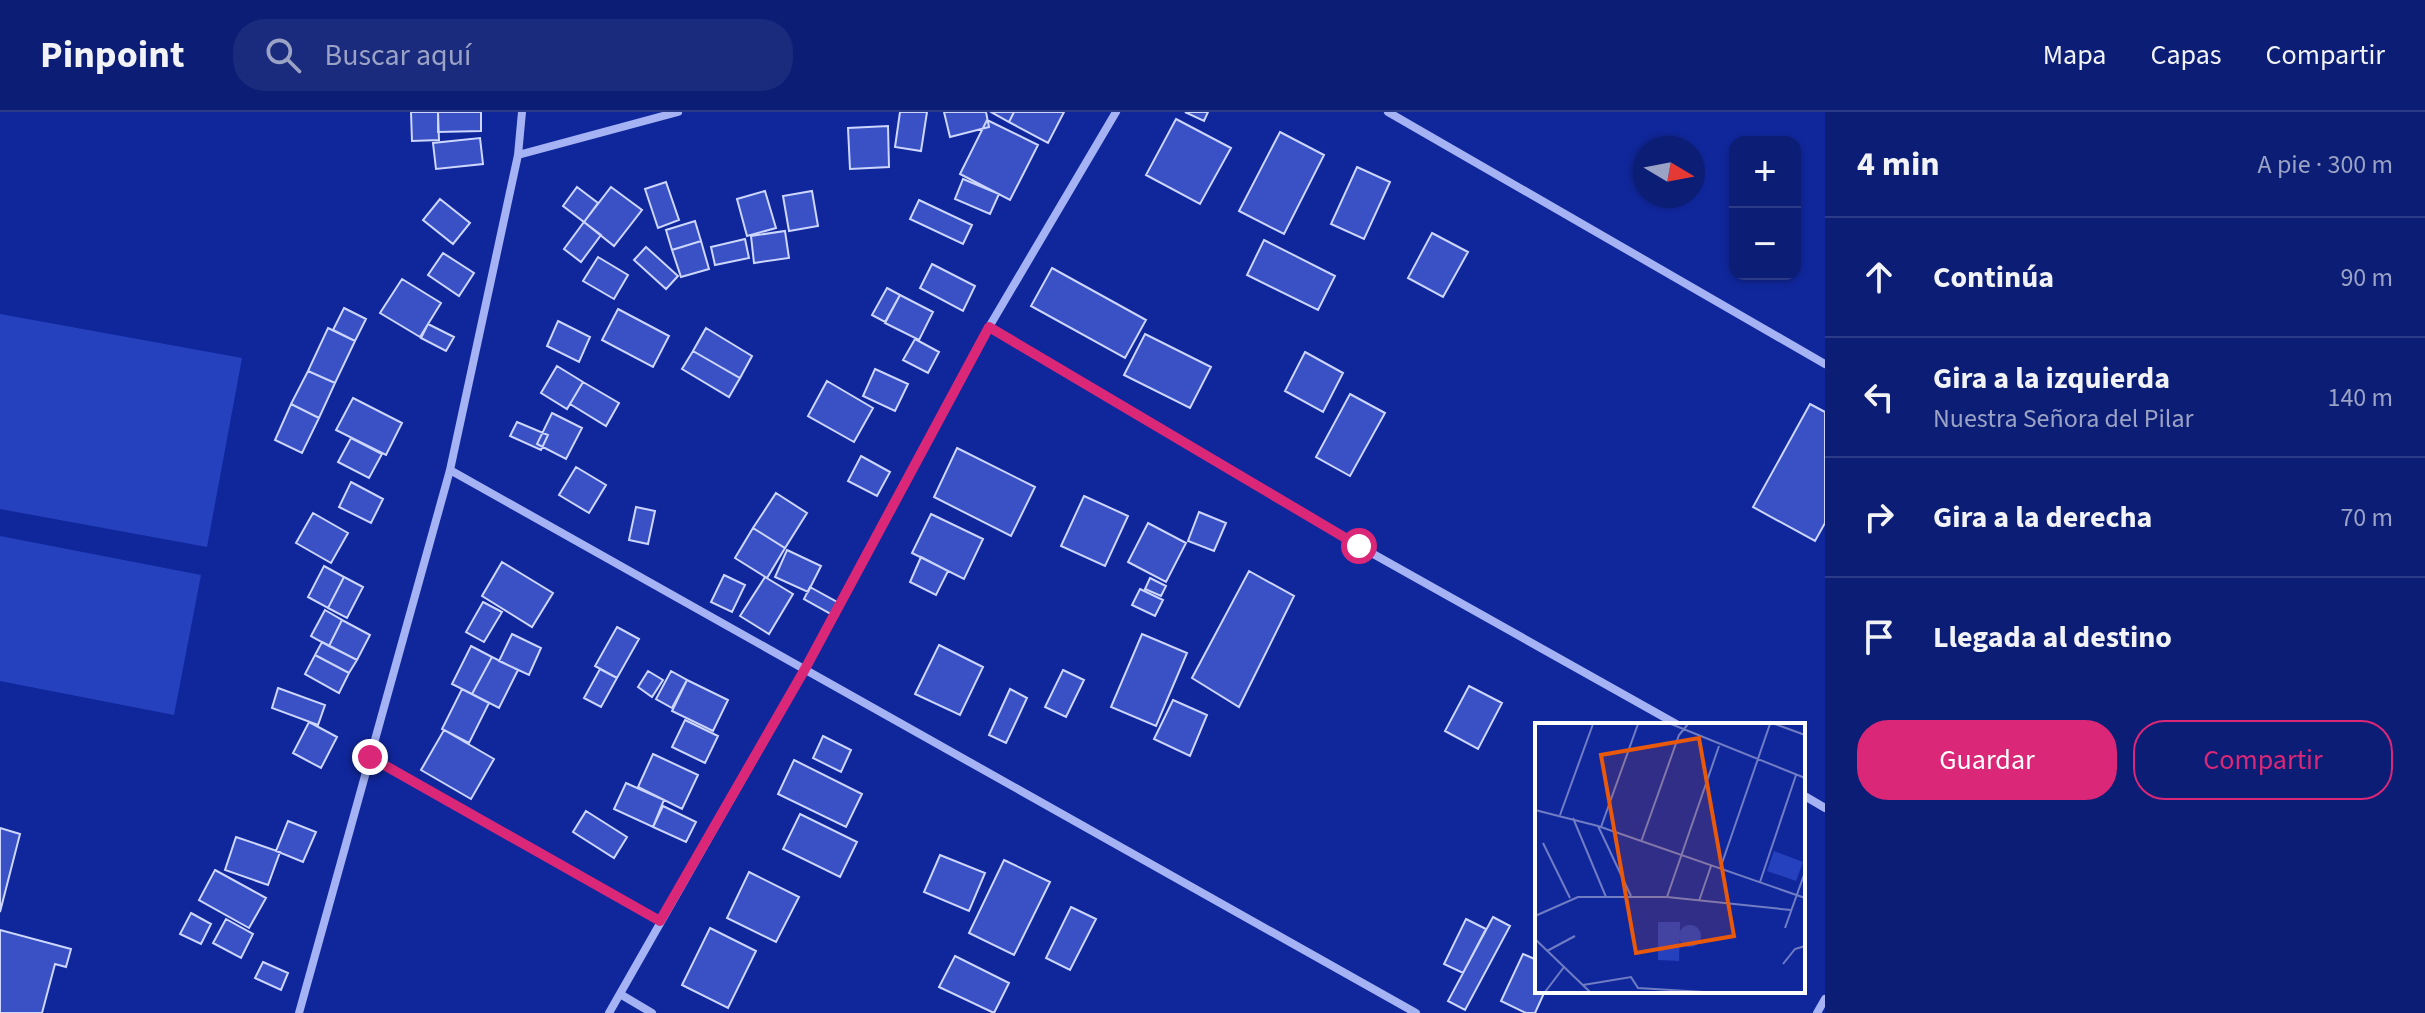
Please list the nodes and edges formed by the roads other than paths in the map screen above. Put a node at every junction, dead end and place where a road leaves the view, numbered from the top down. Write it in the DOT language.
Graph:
graph roads {
  1 [pos="522,112"];
  2 [pos="678,112"];
  3 [pos="1116,112"];
  4 [pos="1388,112"];
  5 [pos="518,155"];
  6 [pos="989,327"];
  7 [pos="1825,364"];
  8 [pos="450,470"];
  9 [pos="805,669"];
  10 [pos="1674,723"];
  11 [pos="370,757"];
  12 [pos="1805,796"];
  13 [pos="1825,808"];
  14 [pos="660,921"];
  15 [pos="620,994"];
  16 [pos="1825,999"];
  17 [pos="299,1013"];
  18 [pos="609,1013"];
  19 [pos="652,1013"];
  20 [pos="1416,1013"];
  21 [pos="1817,1013"];
  1 -- 5 [label="street"];
  2 -- 5 [label="street"];
  3 -- 6 [label="street"];
  4 -- 7 [label="street"];
  5 -- 8 [label="street"];
  6 -- 9 [label="street"];
  6 -- 10 [label="street"];
  8 -- 9 [label="street"];
  8 -- 11 [label="street"];
  9 -- 14 [label="street"];
  9 -- 20 [label="street"];
  11 -- 14 [label="lane"];
  11 -- 17 [label="street"];
  12 -- 13 [label="street"];
  14 -- 15 [label="street"];
  15 -- 18 [label="street"];
  15 -- 19 [label="street"];
  16 -- 21 [label="street"];
}
